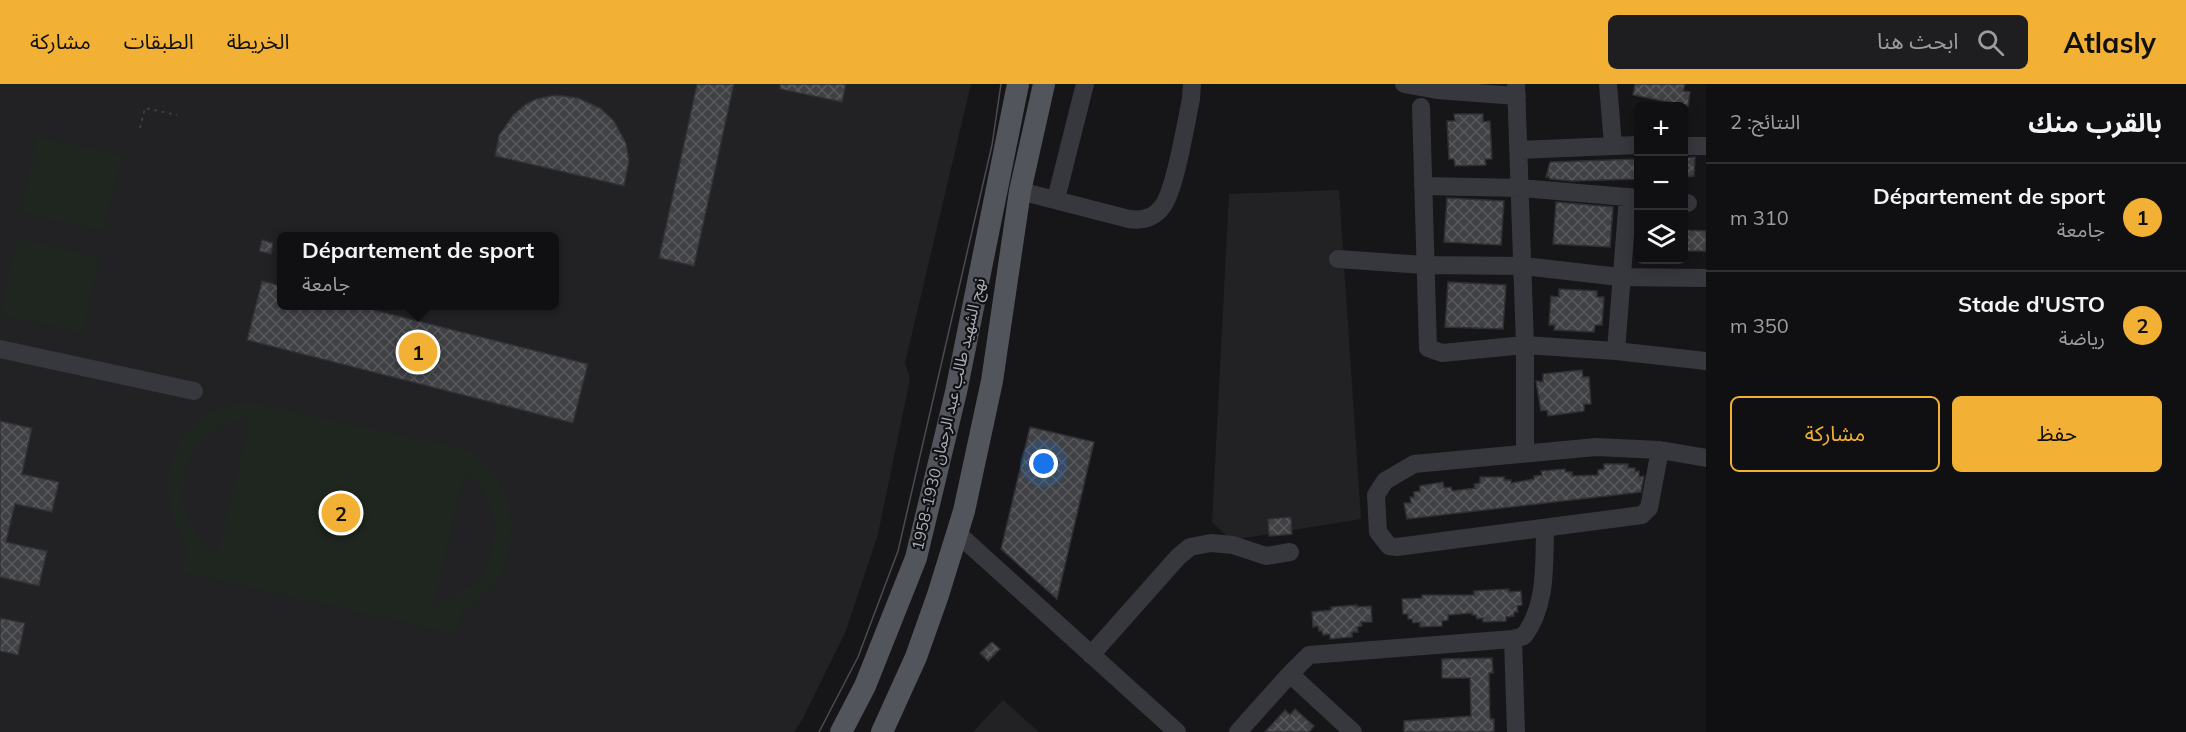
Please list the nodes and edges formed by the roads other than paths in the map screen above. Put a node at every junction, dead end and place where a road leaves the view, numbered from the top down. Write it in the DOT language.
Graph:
graph roads {
  1 [pos="1018,84"];
  2 [pos="1044,84"];
  3 [pos="1085,84"];
  4 [pos="1192,84"];
  5 [pos="1404,84"];
  6 [pos="1608,84"];
  7 [pos="1516,90"];
  8 [pos="1421,107"];
  9 [pos="1613,145"];
  10 [pos="1634,145"];
  11 [pos="1688,146"];
  12 [pos="1706,146"];
  13 [pos="1519,150"];
  14 [pos="1423,186"];
  15 [pos="1521,188"];
  16 [pos="1020,191"];
  17 [pos="1633,198"];
  18 [pos="1056,199"];
  19 [pos="1338,259"];
  20 [pos="1424,265"];
  21 [pos="1523,266"];
  22 [pos="1620,277"];
  23 [pos="1706,278"];
  24 [pos="1525,345"];
  25 [pos="0,349"];
  26 [pos="1616,351"];
  27 [pos="1706,361"];
  28 [pos="194,391"];
  29 [pos="1660,450"];
  30 [pos="1525,453"];
  31 [pos="1706,458"];
  32 [pos="1545,529"];
  33 [pos="957,533"];
  34 [pos="1290,552"];
  35 [pos="1513,639"];
  36 [pos="1091,655"];
  37 [pos="1290,674"];
  38 [pos="841,732"];
  39 [pos="882,732"];
  40 [pos="1177,732"];
  41 [pos="1238,732"];
  42 [pos="1353,732"];
  43 [pos="1516,732"];
  1 -- 38 [label="main road, نهج الشهيد طالب عبد الرحمان 1930-1958"];
  2 -- 16 [label="main road, نهج الشهيد طالب عبد الرحمان 1930-1958"];
  3 -- 18 [label="street"];
  4 -- 18 [label="street"];
  5 -- 7 [label="street"];
  6 -- 9 [label="street"];
  7 -- 13 [label="street"];
  8 -- 14 [label="street"];
  9 -- 10 [label="street"];
  9 -- 13 [label="street"];
  11 -- 12 [label="street"];
  13 -- 15 [label="street"];
  14 -- 15 [label="street"];
  14 -- 20 [label="street"];
  15 -- 17 [label="street"];
  15 -- 21 [label="street"];
  16 -- 18 [label="street"];
  16 -- 33 [label="main road, نهج الشهيد طالب عبد الرحمان 1930-1958"];
  17 -- 22 [label="street"];
  19 -- 20 [label="street"];
  20 -- 21 [label="street"];
  20 -- 24 [label="street"];
  21 -- 22 [label="street"];
  21 -- 24 [label="street"];
  22 -- 23 [label="street"];
  22 -- 26 [label="street"];
  24 -- 26 [label="street"];
  24 -- 30 [label="street"];
  25 -- 28 [label="street"];
  26 -- 27 [label="street"];
  29 -- 30 [label="street"];
  29 -- 31 [label="street"];
  29 -- 32 [label="street"];
  30 -- 32 [label="street"];
  32 -- 35 [label="street"];
  33 -- 36 [label="street"];
  33 -- 39 [label="main road, نهج الشهيد طالب عبد الرحمان 1930-1958"];
  34 -- 36 [label="street"];
  35 -- 37 [label="street"];
  35 -- 43 [label="street"];
  36 -- 40 [label="street"];
  37 -- 41 [label="street"];
  37 -- 42 [label="street"];
}
